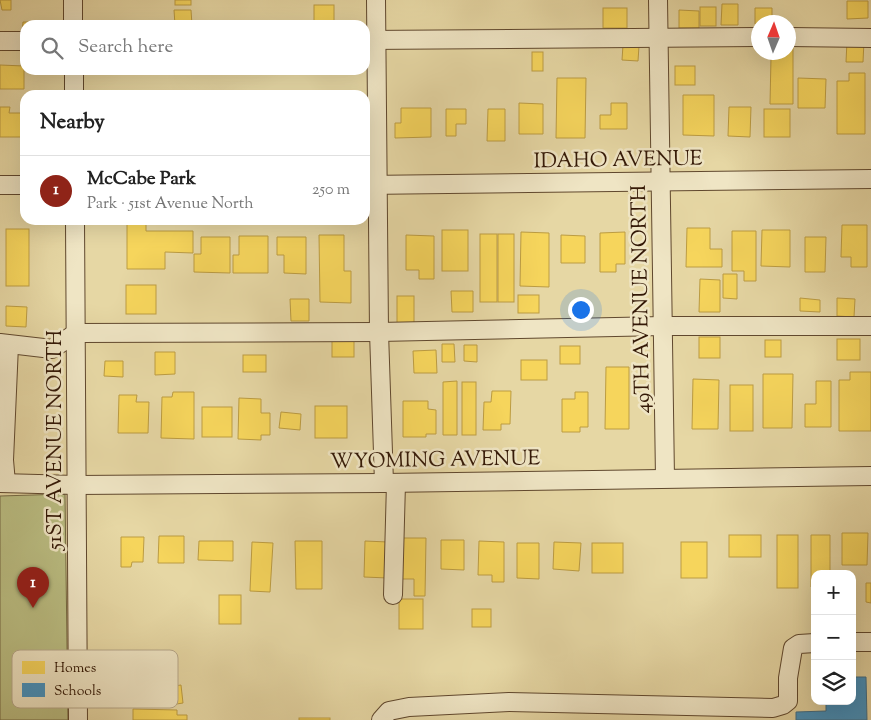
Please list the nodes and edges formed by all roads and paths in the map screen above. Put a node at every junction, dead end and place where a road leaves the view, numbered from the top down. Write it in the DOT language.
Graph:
graph roads {
  1 [pos="73,0"];
  2 [pos="376,0"];
  3 [pos="658,0"];
  4 [pos="73,20"];
  5 [pos="659,37"];
  6 [pos="751,37"];
  7 [pos="796,37"];
  8 [pos="871,38"];
  9 [pos="370,40"];
  10 [pos="0,41"];
  11 [pos="20,41"];
  12 [pos="74,75"];
  13 [pos="74,90"];
  14 [pos="871,180"];
  15 [pos="661,181"];
  16 [pos="0,185"];
  17 [pos="20,185"];
  18 [pos="371,185"];
  19 [pos="75,225"];
  20 [pos="663,326"];
  21 [pos="871,326"];
  22 [pos="379,332"];
  23 [pos="76,333"];
  24 [pos="4,344"];
  25 [pos="2,460"];
  26 [pos="871,476"];
  27 [pos="665,478"];
  28 [pos="3,483"];
  29 [pos="390,483"];
  30 [pos="76,485"];
  31 [pos="394,595"];
  32 [pos="856,642"];
  33 [pos="871,642"];
  34 [pos="811,643"];
  35 [pos="77,650"];
  36 [pos="381,720"];
  1 -- 4 [label="street"];
  2 -- 9 [label="street"];
  3 -- 5 [label="street, 49TH AVENUE NORTH"];
  5 -- 6 [label="street"];
  5 -- 9 [label="street"];
  5 -- 15 [label="street, 49TH AVENUE NORTH"];
  7 -- 8 [label="street"];
  9 -- 18 [label="street"];
  10 -- 11 [label="street"];
  12 -- 13 [label="street"];
  14 -- 15 [label="street, IDAHO AVENUE"];
  15 -- 18 [label="street, IDAHO AVENUE"];
  15 -- 20 [label="street, 49TH AVENUE NORTH"];
  16 -- 17 [label="street"];
  18 -- 22 [label="street"];
  19 -- 23 [label="street, 51ST AVENUE NORTH"];
  20 -- 21 [label="street"];
  20 -- 22 [label="street"];
  20 -- 27 [label="street, 49TH AVENUE NORTH"];
  22 -- 23 [label="street"];
  22 -- 29 [label="street"];
  23 -- 24 [label="street"];
  23 -- 30 [label="street, 51ST AVENUE NORTH"];
  24 -- 25 [label="street"];
  25 -- 28 [label="street"];
  26 -- 27 [label="street, WYOMING AVENUE"];
  27 -- 29 [label="street, WYOMING AVENUE"];
  28 -- 30 [label="street, WYOMING AVENUE"];
  29 -- 30 [label="street, WYOMING AVENUE"];
  29 -- 31 [label="street"];
  30 -- 35 [label="street, 51ST AVENUE NORTH"];
  32 -- 33 [label="street"];
  34 -- 36 [label="street"];
}
